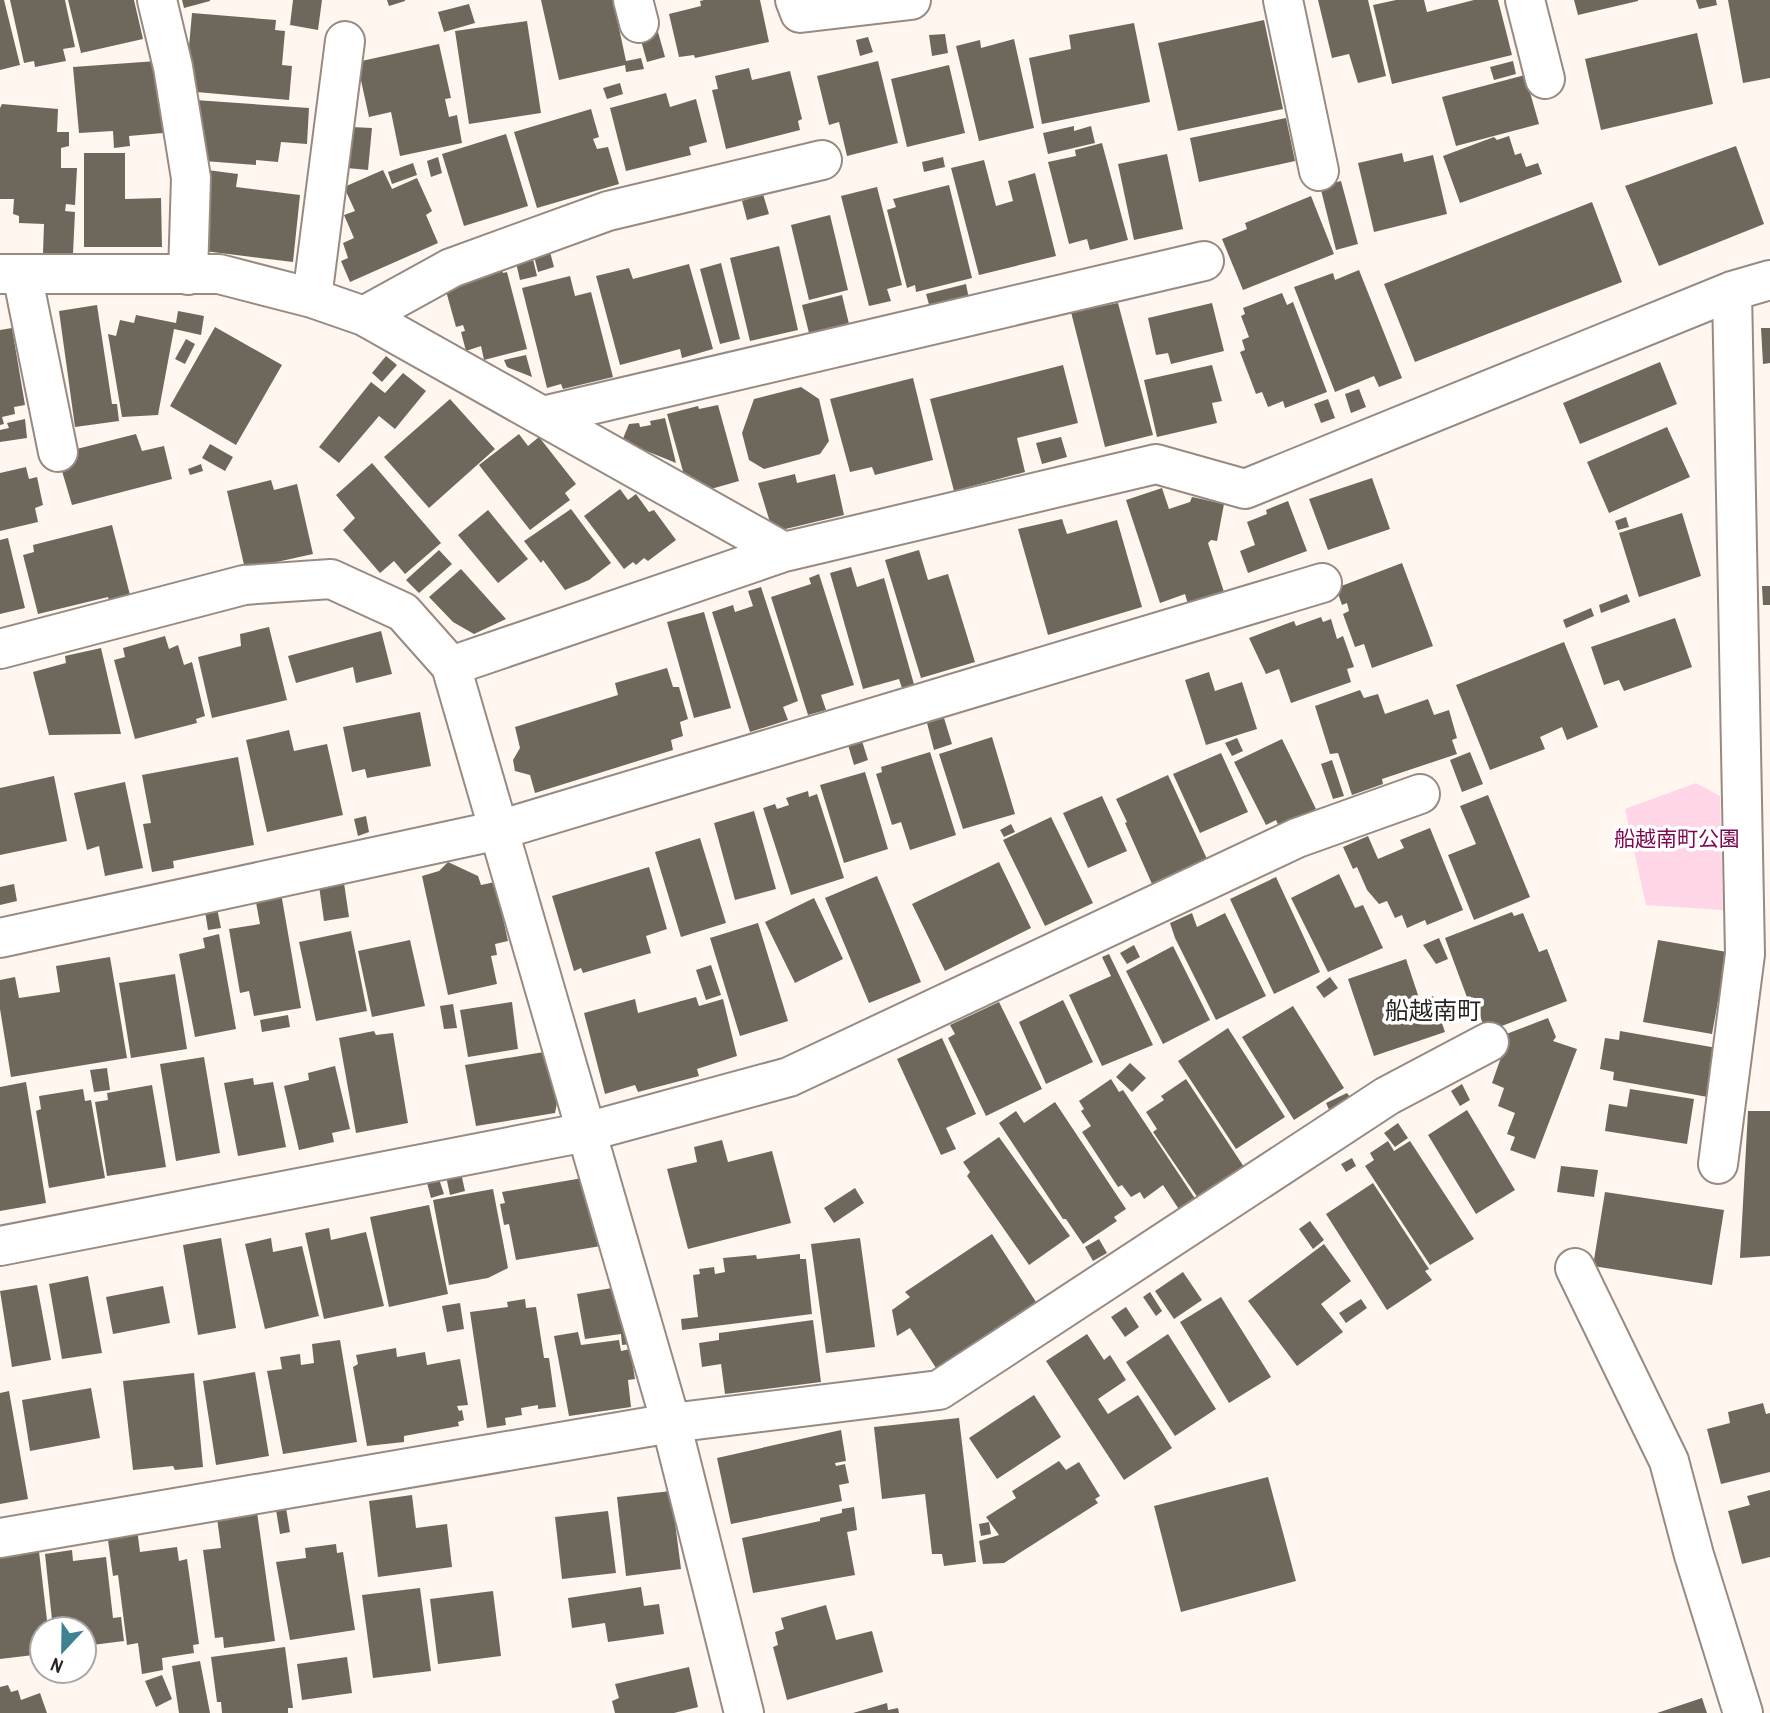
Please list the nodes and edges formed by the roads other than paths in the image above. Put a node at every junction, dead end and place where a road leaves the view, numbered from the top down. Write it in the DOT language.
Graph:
graph roads {
  1 [pos="157,0"];
  2 [pos="794,0"];
  3 [pos="911,0"];
  4 [pos="1283,0"];
  5 [pos="1525,0"];
  6 [pos="345,41"];
  7 [pos="1545,79"];
  8 [pos="822,160"];
  9 [pos="1319,171"];
  10 [pos="1204,261"];
  11 [pos="11,274"];
  12 [pos="188,275"];
  13 [pos="1770,280"];
  14 [pos="1732,291"];
  15 [pos="312,298"];
  16 [pos="364,316"];
  17 [pos="543,416"];
  18 [pos="58,452"];
  19 [pos="784,552"];
  20 [pos="1322,583"];
  21 [pos="0,649"];
  22 [pos="451,666"];
  23 [pos="1420,794"];
  24 [pos="499,830"];
  25 [pos="0,938"];
  26 [pos="1489,1042"];
  27 [pos="586,1132"];
  28 [pos="1718,1164"];
  29 [pos="0,1246"];
  30 [pos="1575,1268"];
  31 [pos="671,1423"];
  32 [pos="0,1538"];
  33 [pos="744,1713"];
  34 [pos="1743,1713"];
  1 -- 12 [label="street"];
  2 -- 3 [label="street"];
  4 -- 9 [label="street"];
  5 -- 7 [label="street"];
  6 -- 15 [label="street"];
  8 -- 16 [label="street"];
  10 -- 17 [label="street"];
  11 -- 12 [label="street"];
  11 -- 18 [label="street"];
  12 -- 15 [label="street"];
  13 -- 14 [label="street"];
  14 -- 19 [label="street"];
  14 -- 28 [label="street"];
  15 -- 16 [label="street"];
  16 -- 17 [label="street"];
  17 -- 19 [label="street"];
  19 -- 22 [label="street"];
  20 -- 24 [label="street"];
  21 -- 22 [label="street"];
  22 -- 24 [label="street"];
  23 -- 27 [label="street"];
  24 -- 25 [label="street"];
  24 -- 27 [label="street"];
  26 -- 31 [label="street"];
  27 -- 29 [label="street"];
  27 -- 31 [label="street"];
  30 -- 34 [label="street"];
  31 -- 32 [label="street"];
  31 -- 33 [label="street"];
}
